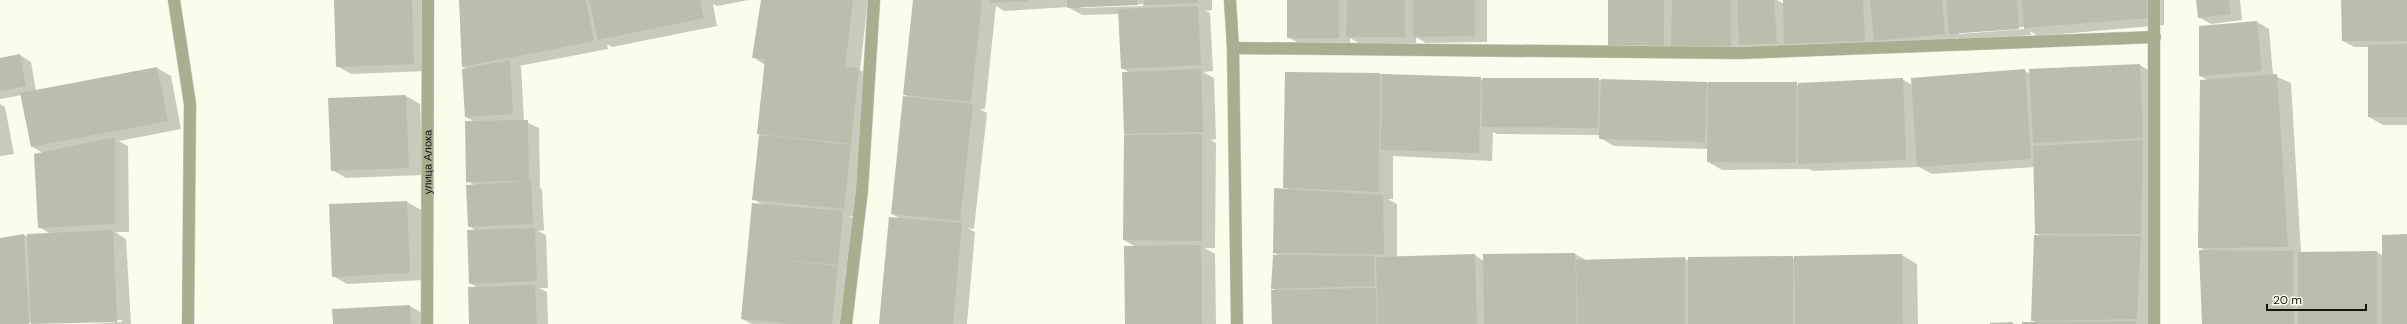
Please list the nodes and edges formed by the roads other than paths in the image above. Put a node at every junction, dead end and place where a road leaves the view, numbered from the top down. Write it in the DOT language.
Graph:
graph roads {
  1 [pos="174,0"];
  2 [pos="428,0"];
  3 [pos="874,0"];
  4 [pos="1230,0"];
  5 [pos="2154,0"];
  6 [pos="2155,37"];
  7 [pos="1233,48"];
  8 [pos="188,324"];
  9 [pos="427,324"];
  10 [pos="846,324"];
  11 [pos="1237,324"];
  12 [pos="2154,324"];
  1 -- 8 [label="street"];
  2 -- 9 [label="street, улица Алока"];
  3 -- 10 [label="street"];
  4 -- 7 [label="street"];
  5 -- 6 [label="street"];
  6 -- 7 [label="street"];
  6 -- 12 [label="street"];
  7 -- 11 [label="street"];
}
